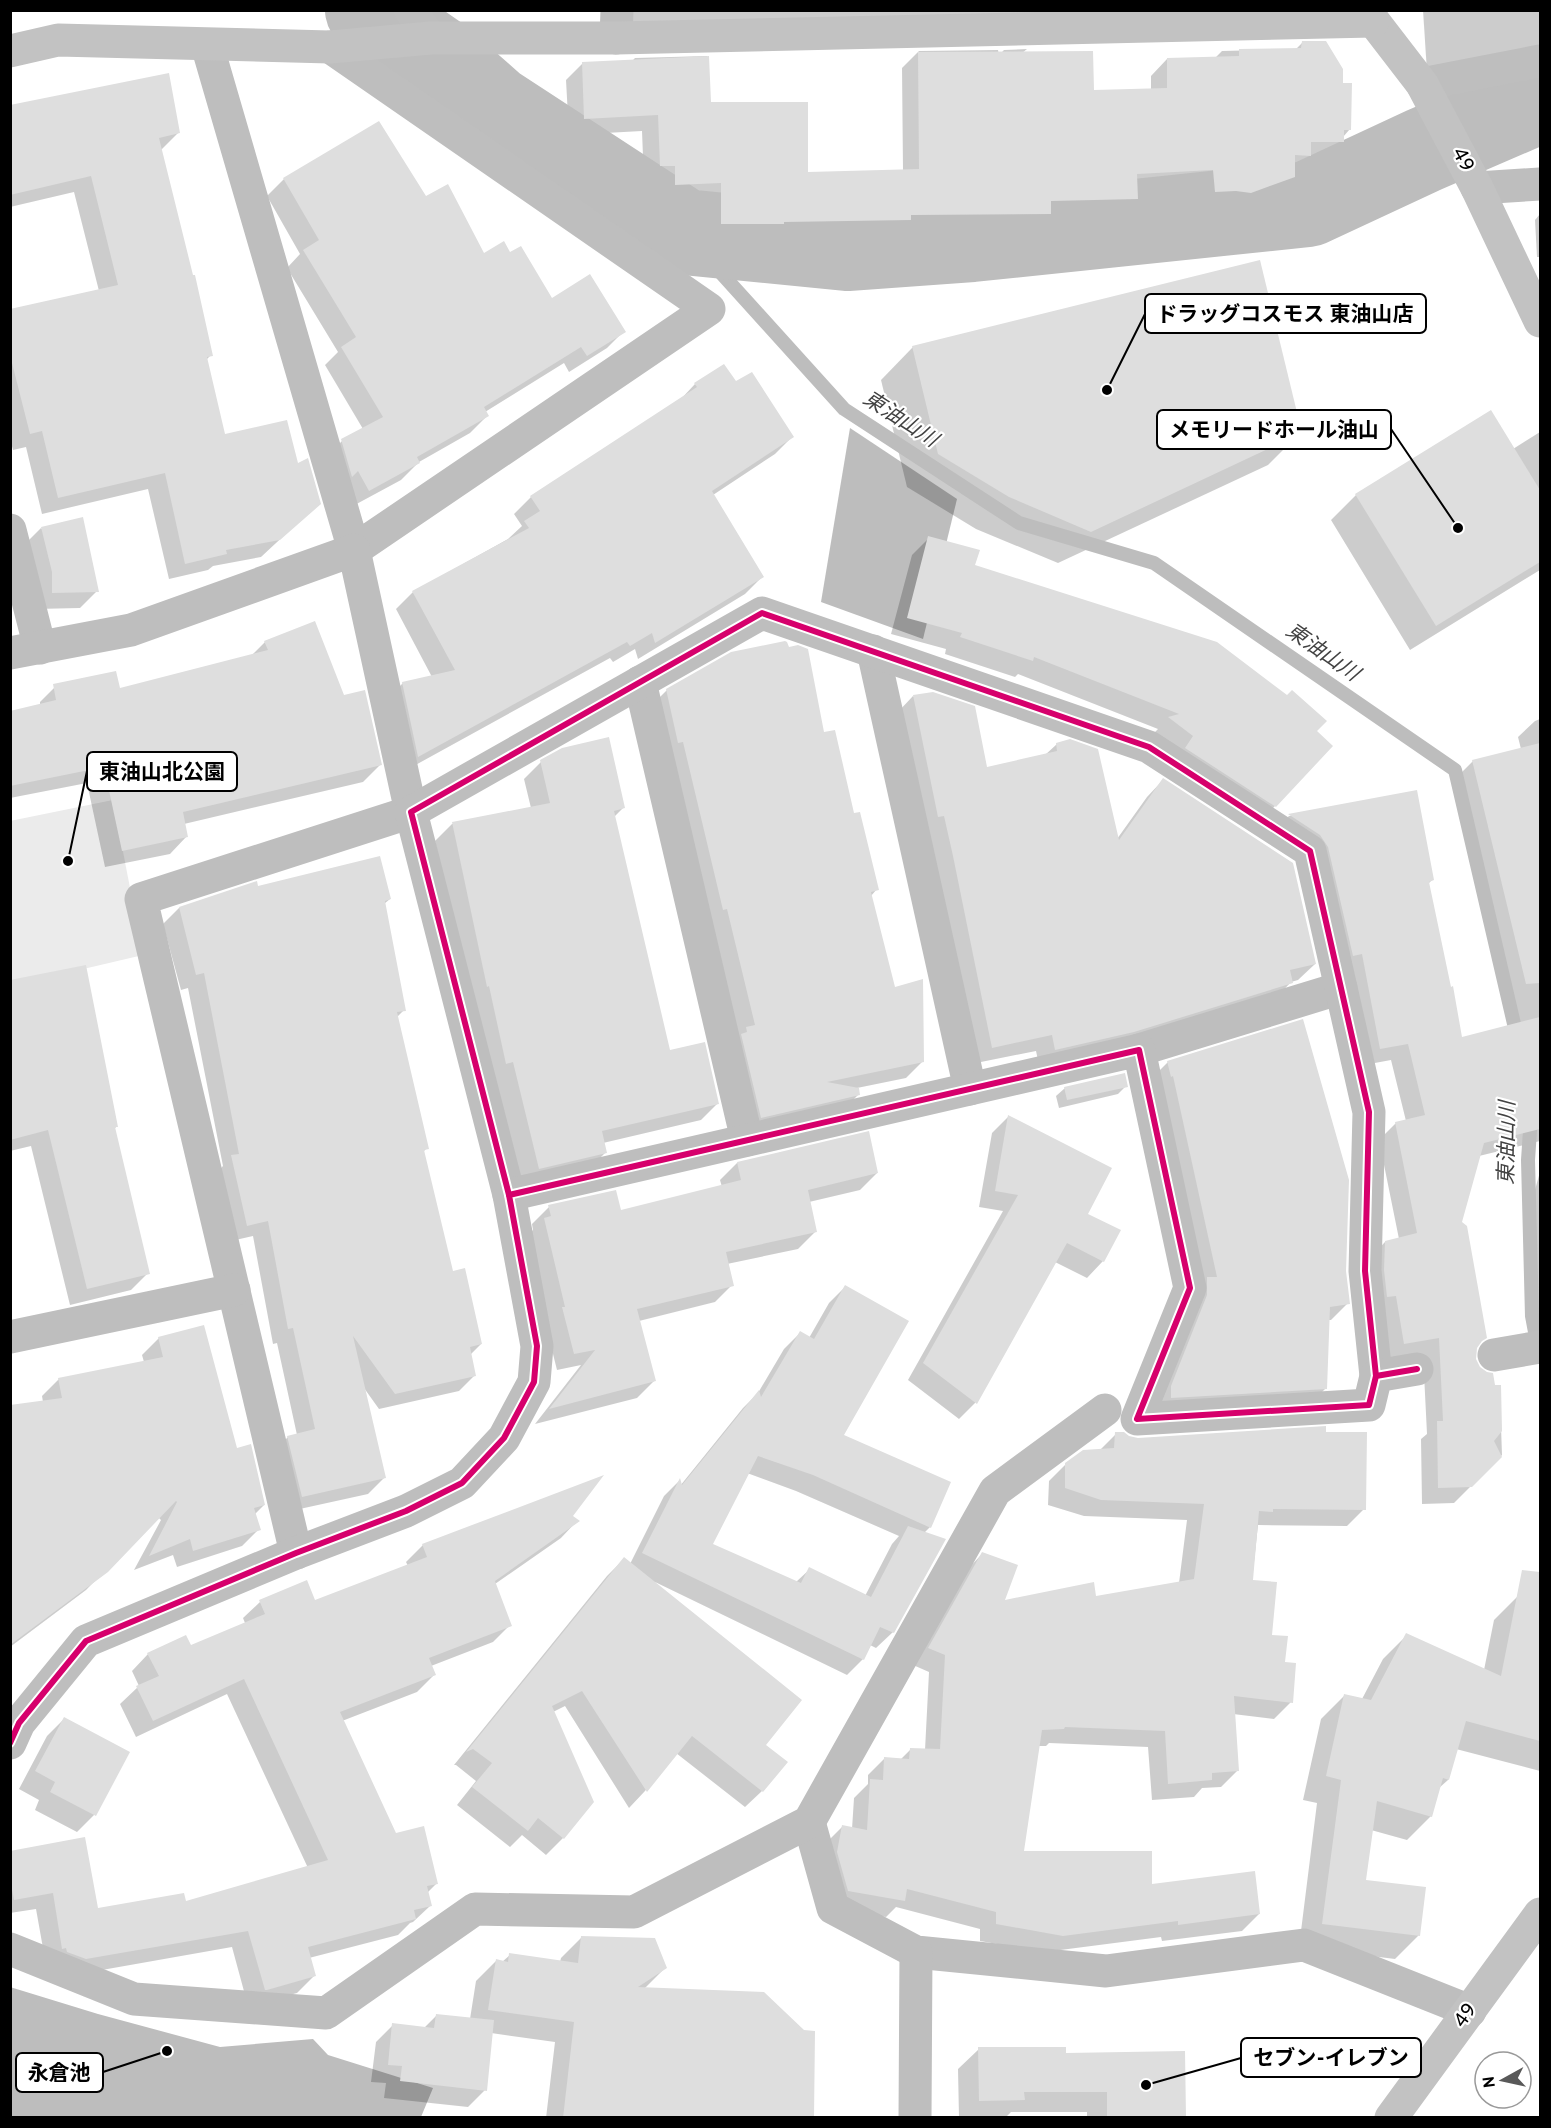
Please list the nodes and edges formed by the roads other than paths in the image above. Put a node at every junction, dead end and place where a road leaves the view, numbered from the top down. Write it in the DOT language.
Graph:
graph roads {
  1 [pos="1369,16"];
  2 [pos="617,24"];
  3 [pos="420,29"];
  4 [pos="207,45"];
  5 [pos="342,46"];
  6 [pos="10,51"];
  7 [pos="1540,61"];
  8 [pos="1422,84"];
  9 [pos="1471,177"];
  10 [pos="1540,184"];
  11 [pos="1540,321"];
  12 [pos="10,530"];
  13 [pos="354,550"];
  14 [pos="25,651"];
  15 [pos="873,651"];
  16 [pos="640,681"];
  17 [pos="411,812"];
  18 [pos="1341,988"];
  19 [pos="1139,1050"];
  20 [pos="970,1089"];
  21 [pos="747,1140"];
  22 [pos="509,1195"];
  23 [pos="234,1290"];
  24 [pos="10,1337"];
  25 [pos="1417,1369"];
  26 [pos="1376,1376"];
  27 [pos="1105,1410"];
  28 [pos="296,1553"];
  29 [pos="13,1729"];
  30 [pos="809,1822"];
  31 [pos="1540,1914"];
  32 [pos="10,1949"];
  33 [pos="916,1952"];
  34 [pos="1470,2011"];
  35 [pos="915,2118"];
  36 [pos="1391,2118"];
  1 -- 2 [label="street"];
  1 -- 8 [label="street, 49 / 49"];
  2 -- 3 [label="street"];
  3 -- 5 [label="street"];
  4 -- 5 [label="street"];
  4 -- 6 [label="street"];
  4 -- 13 [label="street"];
  5 -- 13 [label="street"];
  7 -- 8 [label="street"];
  8 -- 9 [label="street, 49 / 49"];
  9 -- 10 [label="street"];
  9 -- 11 [label="street, 49 / 49"];
  12 -- 14 [label="street"];
  13 -- 14 [label="street"];
  13 -- 17 [label="street"];
  15 -- 16 [label="street"];
  15 -- 18 [label="street"];
  15 -- 20 [label="street"];
  16 -- 17 [label="street"];
  16 -- 21 [label="street"];
  17 -- 22 [label="street"];
  17 -- 23 [label="street"];
  18 -- 19 [label="street"];
  18 -- 26 [label="street"];
  19 -- 20 [label="street"];
  19 -- 26 [label="street"];
  20 -- 21 [label="street"];
  21 -- 22 [label="street"];
  22 -- 28 [label="street"];
  23 -- 24 [label="street"];
  23 -- 28 [label="street"];
  25 -- 26 [label="street"];
  27 -- 30 [label="street"];
  28 -- 29 [label="street"];
  30 -- 32 [label="street"];
  30 -- 33 [label="street"];
  31 -- 34 [label="street, 49 / 49"];
  33 -- 34 [label="street"];
  33 -- 35 [label="street"];
  34 -- 36 [label="street, 49 / 49"];
}
